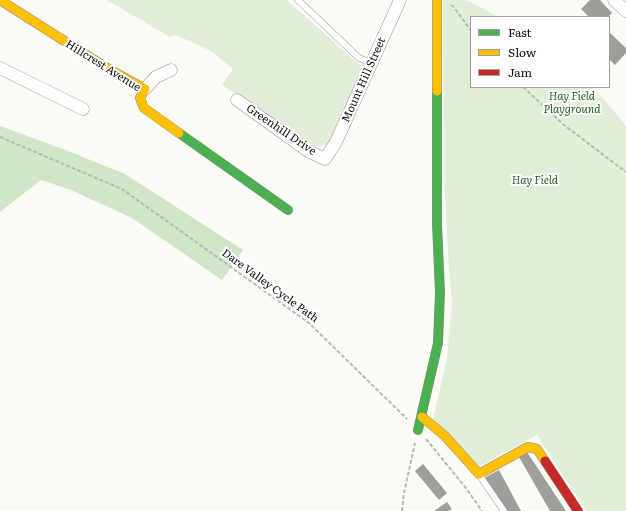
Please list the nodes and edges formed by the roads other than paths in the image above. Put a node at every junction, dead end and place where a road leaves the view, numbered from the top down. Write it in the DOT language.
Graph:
graph roads {
  1 [pos="0,0"];
  2 [pos="298,0"];
  3 [pos="400,0"];
  4 [pos="437,0"];
  5 [pos="614,0"];
  6 [pos="626,11"];
  7 [pos="371,63"];
  8 [pos="0,68"];
  9 [pos="171,70"];
  10 [pos="144,89"];
  11 [pos="237,100"];
  12 [pos="83,109"];
  13 [pos="325,159"];
  14 [pos="288,210"];
  15 [pos="422,417"];
  16 [pos="418,430"];
  17 [pos="479,474"];
  18 [pos="504,511"];
  19 [pos="578,511"];
  1 -- 10 [label="street, Hillcrest Avenue"];
  2 -- 7 [label="lane"];
  3 -- 7 [label="street, Mount Hill Street"];
  4 -- 15 [label="street"];
  5 -- 6 [label="street"];
  7 -- 13 [label="street, Mount Hill Street"];
  8 -- 12 [label="street"];
  9 -- 10 [label="street"];
  10 -- 14 [label="street, Hillcrest Avenue"];
  11 -- 13 [label="street, Greenhill Drive"];
  15 -- 16 [label="street"];
  15 -- 17 [label="street"];
  17 -- 18 [label="lane"];
  17 -- 19 [label="street"];
}
